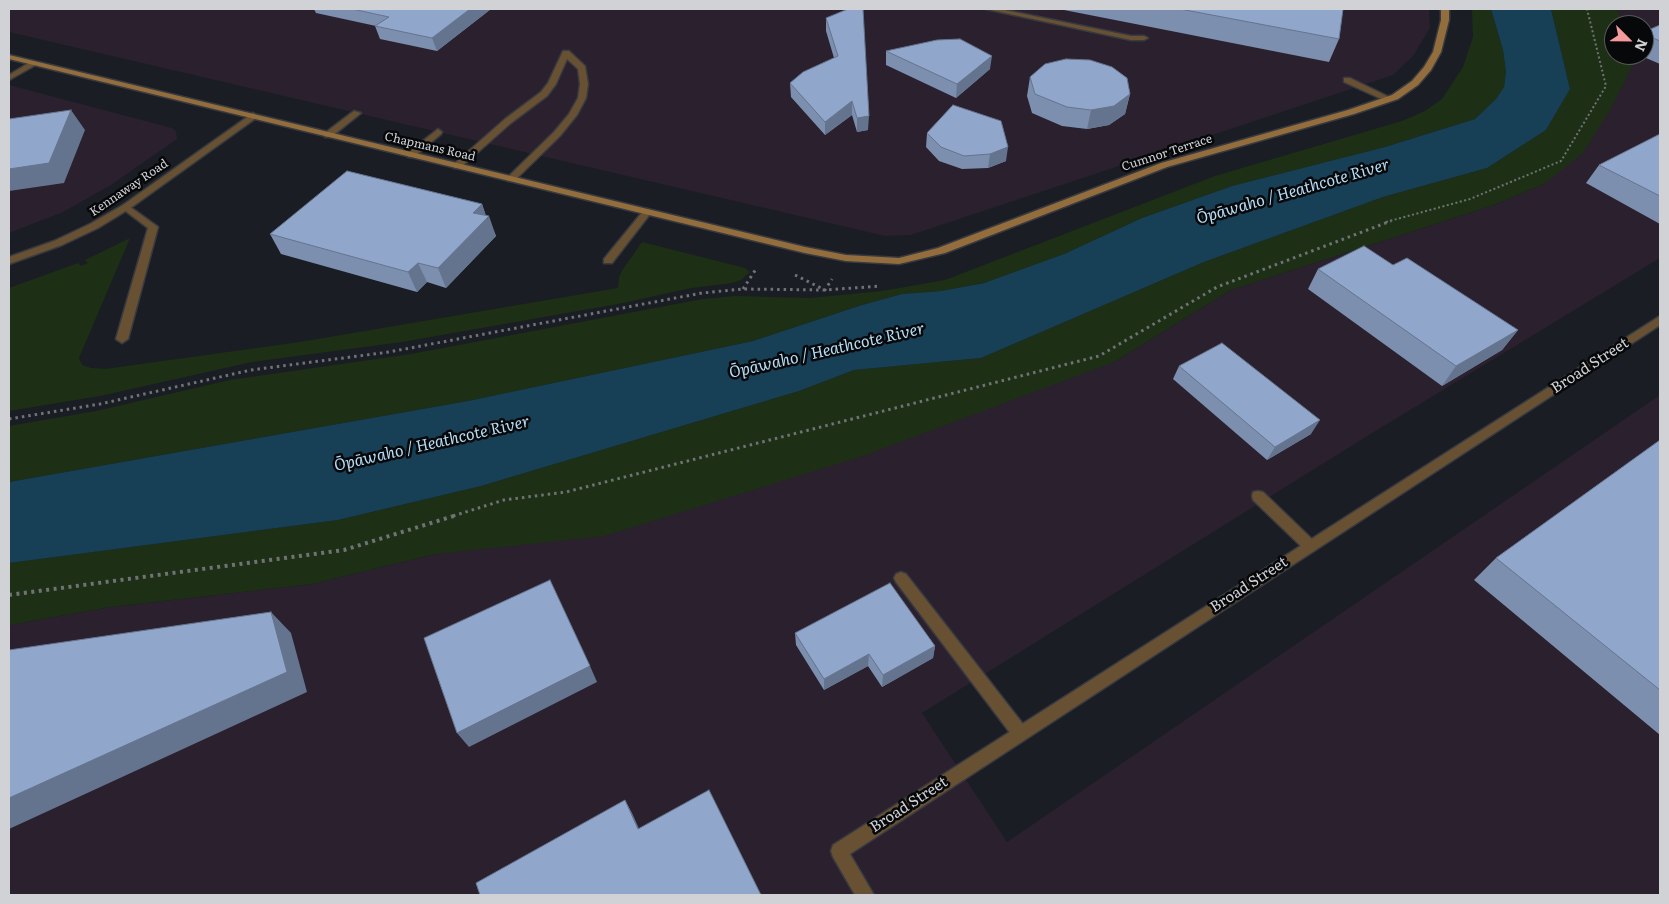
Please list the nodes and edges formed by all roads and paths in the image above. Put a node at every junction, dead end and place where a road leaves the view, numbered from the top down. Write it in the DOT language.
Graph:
graph roads {
  1 [pos="990,9"];
  2 [pos="1444,9"];
  3 [pos="1587,9"];
  4 [pos="1144,38"];
  5 [pos="9,57"];
  6 [pos="35,63"];
  7 [pos="9,78"];
  8 [pos="1347,80"];
  9 [pos="1389,99"];
  10 [pos="357,113"];
  11 [pos="253,116"];
  12 [pos="438,132"];
  13 [pos="328,135"];
  14 [pos="411,155"];
  15 [pos="457,166"];
  16 [pos="511,179"];
  17 [pos="126,207"];
  18 [pos="647,212"];
  19 [pos="846,258"];
  20 [pos="9,260"];
  21 [pos="608,261"];
  22 [pos="756,269"];
  23 [pos="795,275"];
  24 [pos="833,278"];
  25 [pos="743,289"];
  26 [pos="1660,320"];
  27 [pos="122,339"];
  28 [pos="1258,496"];
  29 [pos="1310,546"];
  30 [pos="901,578"];
  31 [pos="9,595"];
  32 [pos="1020,733"];
  33 [pos="865,895"];
  1 -- 4 [label="street"];
  2 -- 9 [label="street, Cumnor Terrace"];
  3 -- 31 [label="path"];
  5 -- 6 [label="street, Chapmans Road"];
  6 -- 7 [label="street"];
  6 -- 11 [label="street, Chapmans Road"];
  8 -- 9 [label="street"];
  9 -- 19 [label="street, Cumnor Terrace"];
  10 -- 13 [label="street"];
  11 -- 13 [label="street, Chapmans Road"];
  11 -- 17 [label="street, Kennaway Road"];
  12 -- 14 [label="street"];
  13 -- 14 [label="street, Chapmans Road"];
  14 -- 15 [label="street, Chapmans Road"];
  15 -- 16 [label="street, Chapmans Road"];
  15 -- 16 [label="street"];
  16 -- 18 [label="street, Chapmans Road"];
  17 -- 20 [label="street, Kennaway Road"];
  17 -- 27 [label="street"];
  18 -- 19 [label="street, Chapmans Road"];
  18 -- 21 [label="street"];
  22 -- 25 [label="path"];
  23 -- 24 [label="path"];
  26 -- 29 [label="street, Broad Street"];
  28 -- 29 [label="street"];
  29 -- 32 [label="street, Broad Street"];
  30 -- 32 [label="street"];
  32 -- 33 [label="street, Broad Street"];
}
